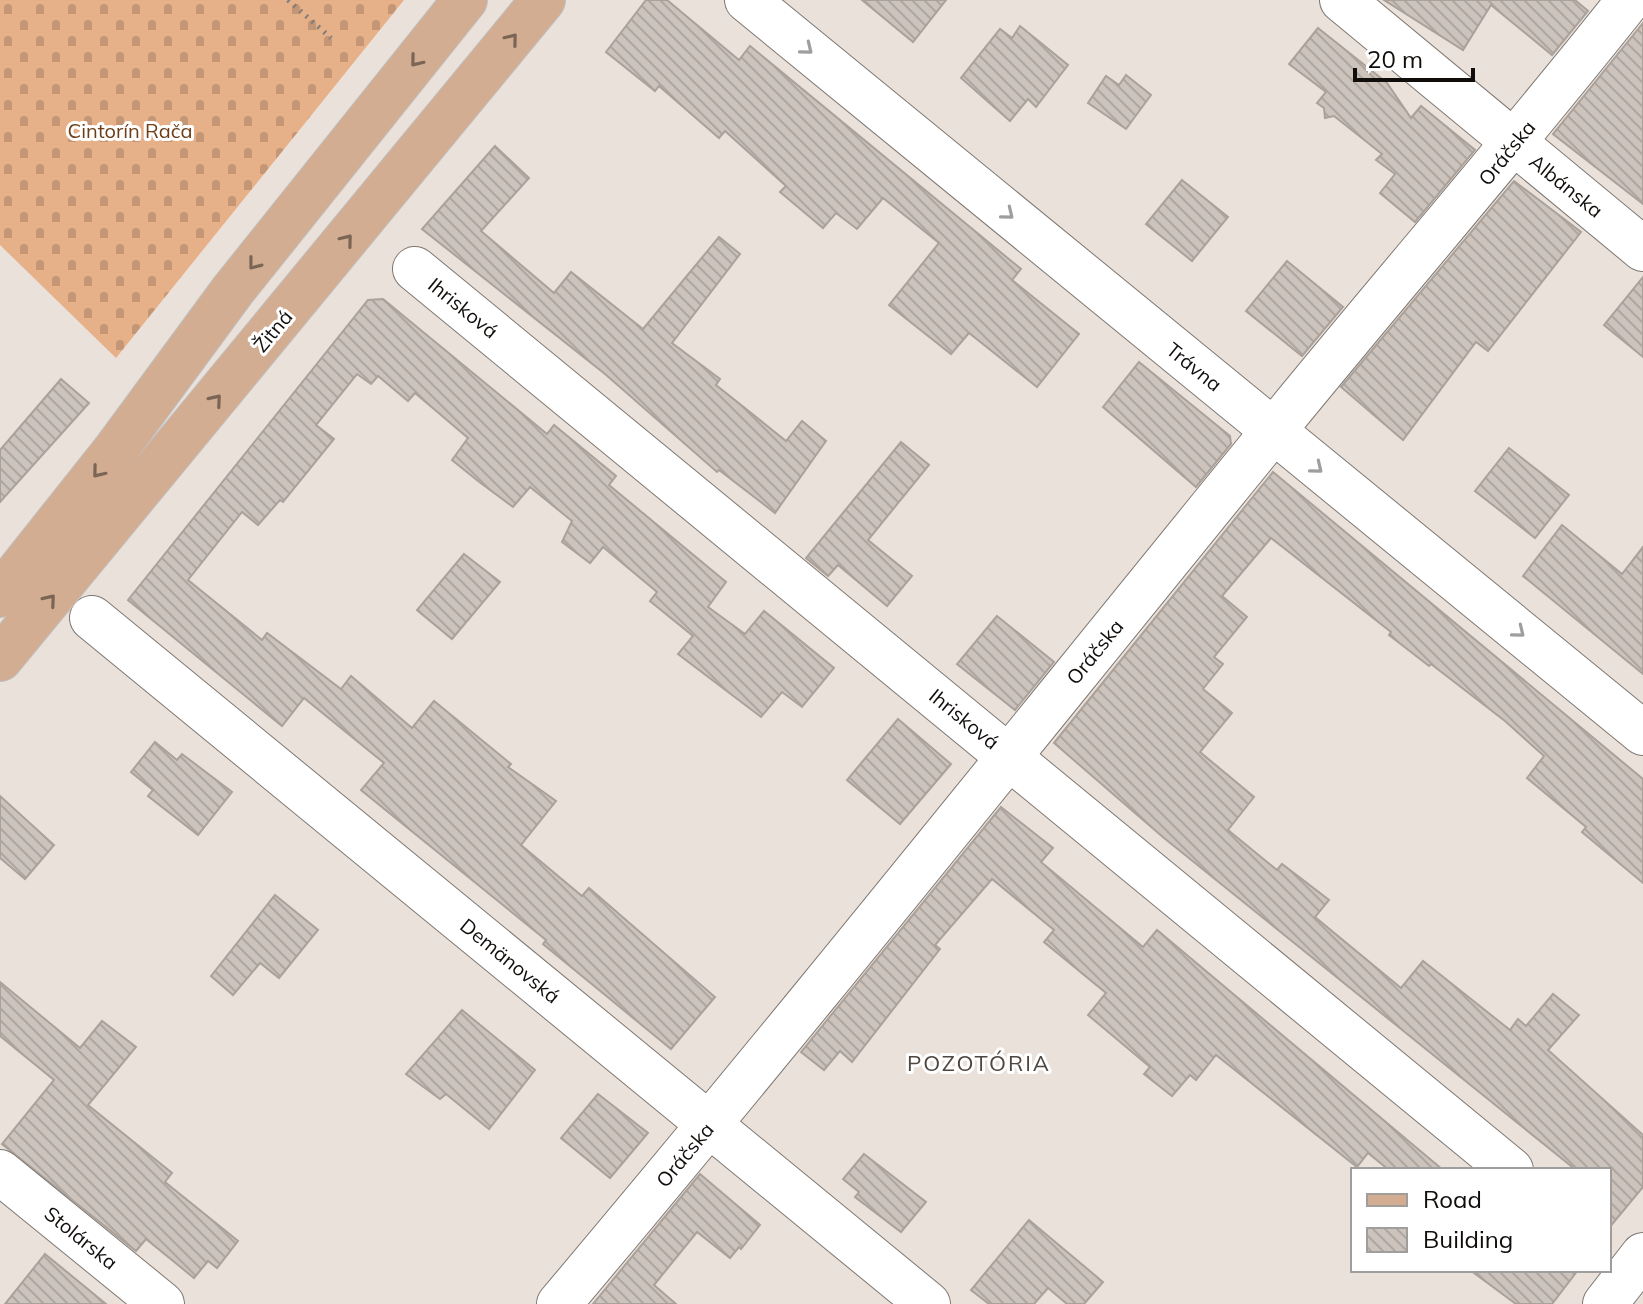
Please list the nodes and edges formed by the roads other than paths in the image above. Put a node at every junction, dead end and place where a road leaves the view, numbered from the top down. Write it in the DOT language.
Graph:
graph roads {
  1 [pos="465,0"];
  2 [pos="543,0"];
  3 [pos="747,0"];
  4 [pos="1342,0"];
  5 [pos="1629,0"];
  6 [pos="1515,144"];
  7 [pos="1643,249"];
  8 [pos="415,269"];
  9 [pos="1273,432"];
  10 [pos="0,595"];
  11 [pos="92,618"];
  12 [pos="0,659"];
  13 [pos="1643,733"];
  14 [pos="1011,757"];
  15 [pos="710,1125"];
  16 [pos="1509,1168"];
  17 [pos="0,1172"];
  18 [pos="1628,1258"];
  19 [pos="162,1304"];
  20 [pos="559,1304"];
  21 [pos="928,1304"];
  22 [pos="1605,1304"];
  1 -- 10 [label="main road, one-way"];
  12 -- 2 [label="main road, Žitná, one-way"];
  3 -- 9 [label="street, Trávna, one-way"];
  4 -- 6 [label="street, Albánska"];
  5 -- 6 [label="street, Oráčska"];
  6 -- 7 [label="street, Albánska"];
  6 -- 9 [label="street, Oráčska"];
  8 -- 14 [label="street, Ihrisková"];
  9 -- 13 [label="street, Trávna, one-way"];
  9 -- 14 [label="street, Oráčska"];
  11 -- 15 [label="street, Demänovská"];
  14 -- 15 [label="street, Oráčska"];
  14 -- 16 [label="street, Ihrisková"];
  15 -- 20 [label="street, Oráčska"];
  15 -- 21 [label="street, Demänovská"];
  17 -- 19 [label="street, Stolárska"];
  18 -- 22 [label="street"];
}
